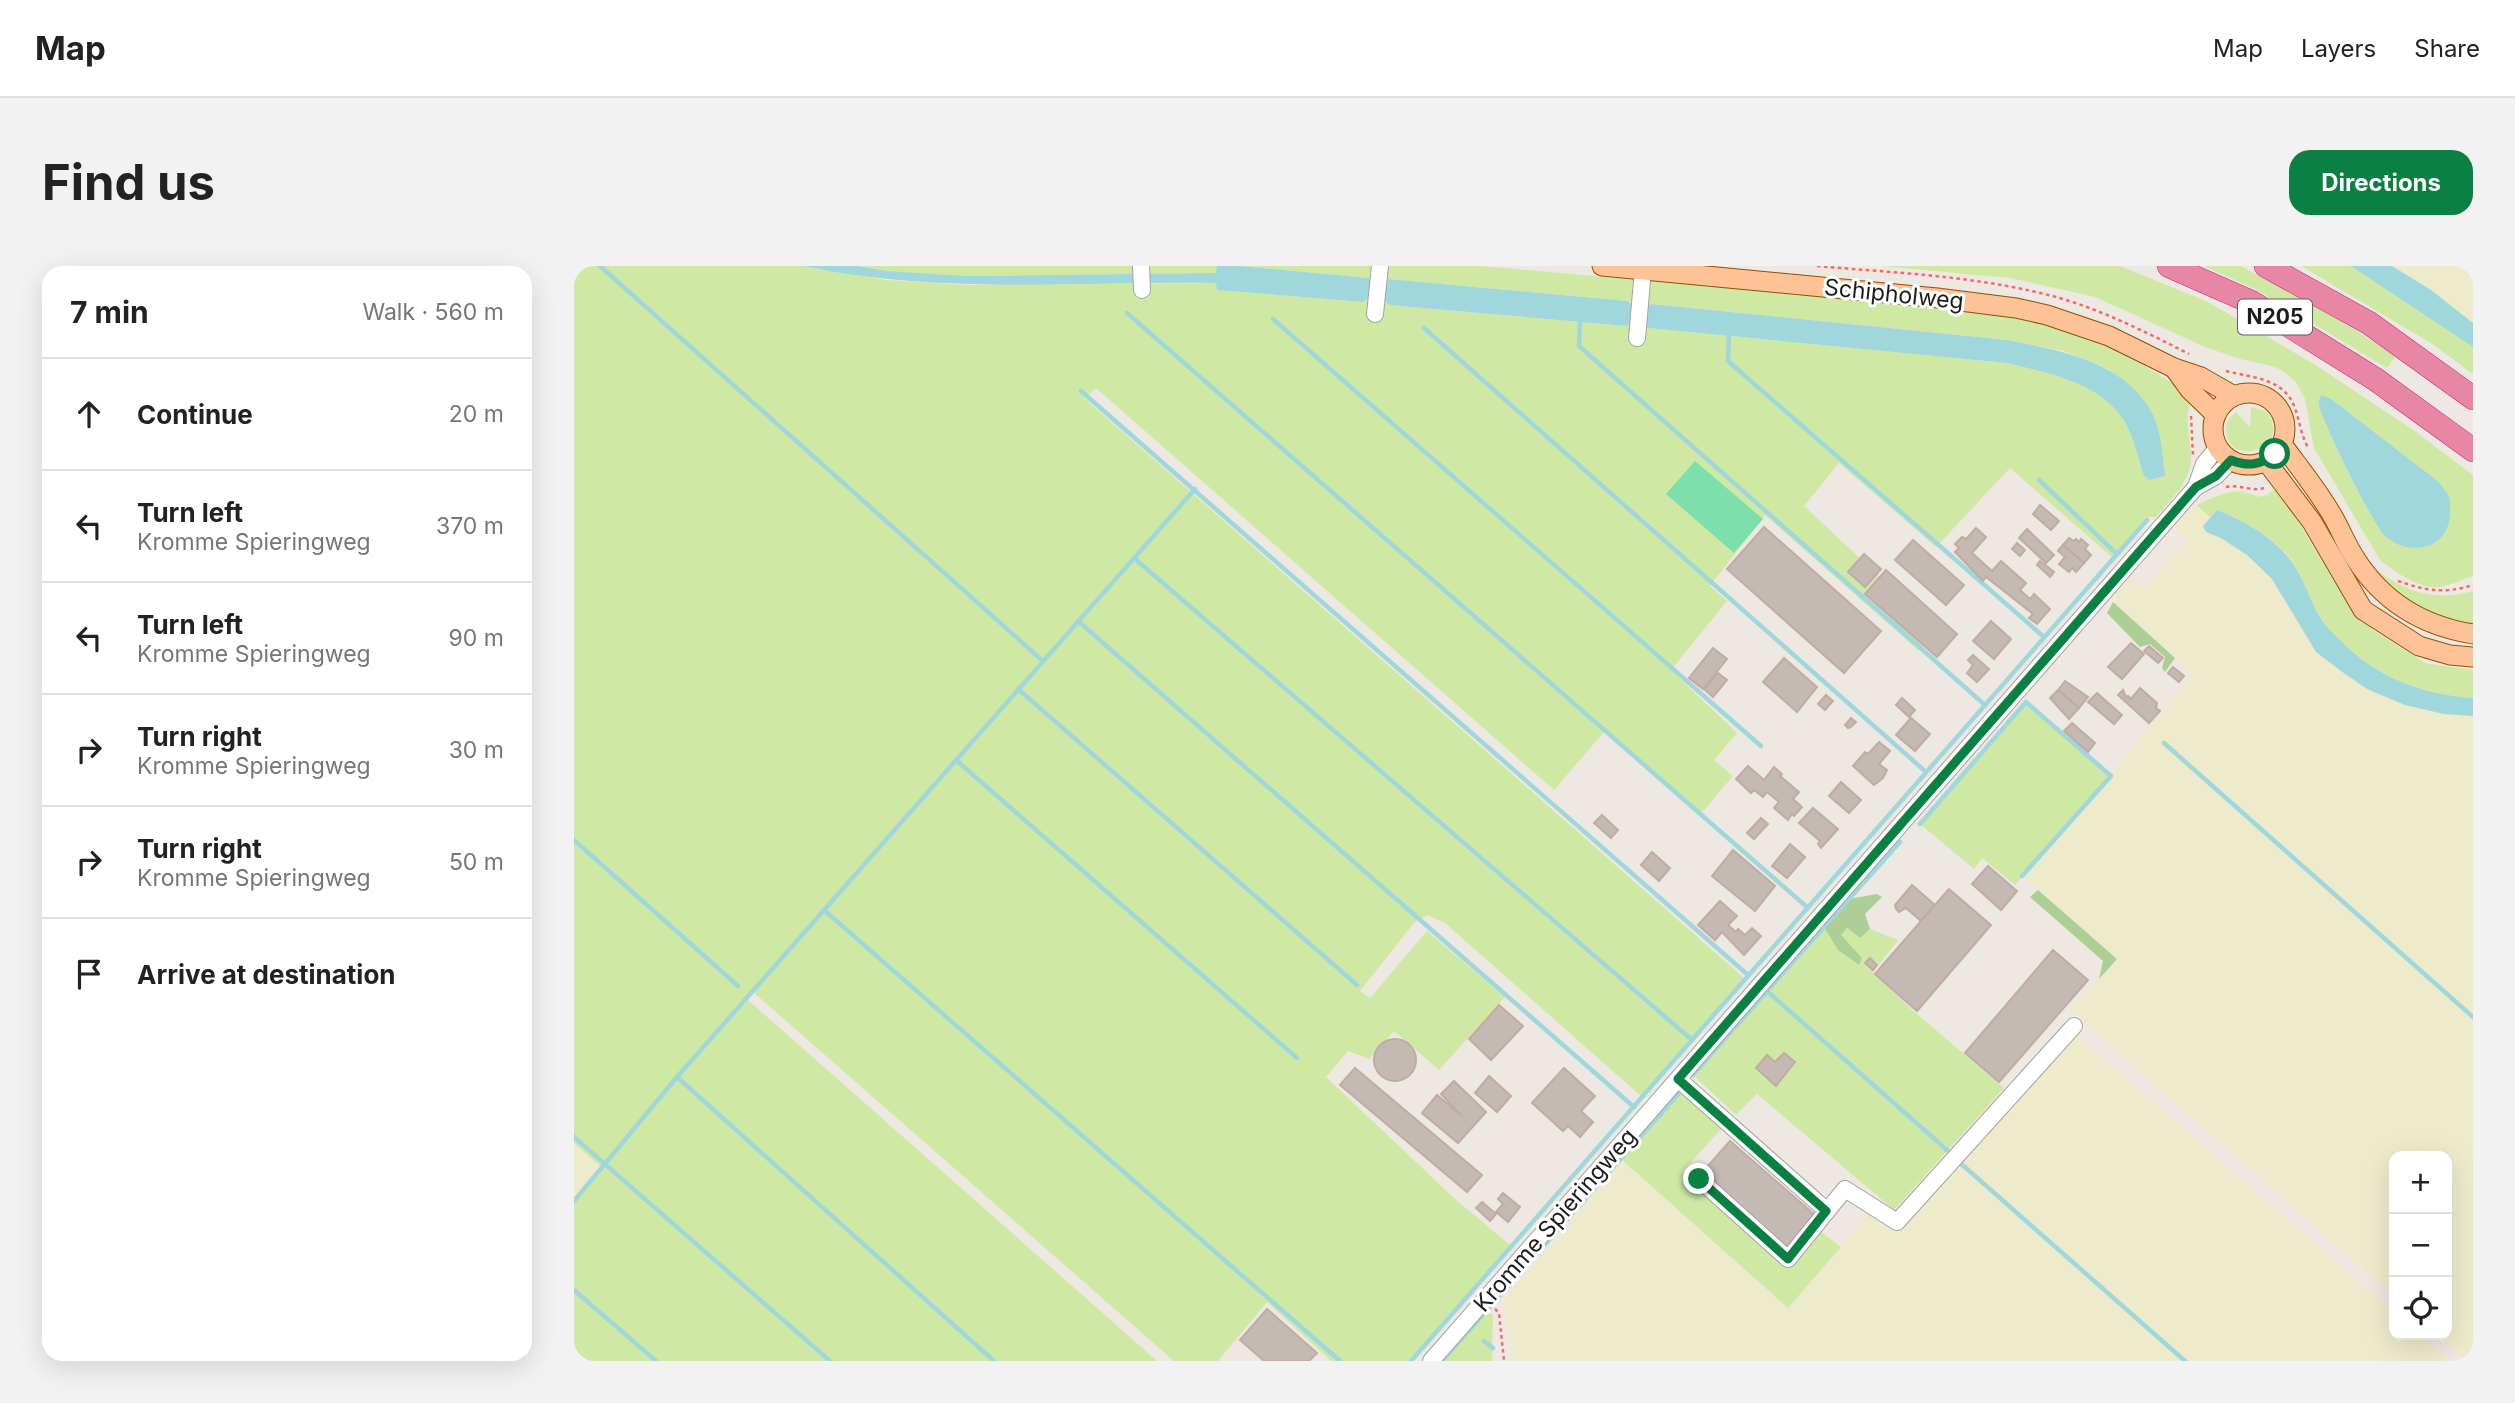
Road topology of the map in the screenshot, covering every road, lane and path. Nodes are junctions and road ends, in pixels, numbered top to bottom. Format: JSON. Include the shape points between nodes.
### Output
{"nodes":[{"id":1,"x":1602,"y":266,"type":"edge"},
{"id":2,"x":2169,"y":266,"type":"edge"},
{"id":3,"x":2266,"y":266,"type":"edge"},
{"id":4,"x":1643,"y":270,"type":"junction"},
{"id":5,"x":1378,"y":282,"type":"edge"},
{"id":6,"x":1375,"y":314,"type":"dead end"},
{"id":7,"x":1638,"y":322,"type":"dead end"},
{"id":8,"x":2174,"y":368,"type":"junction"},
{"id":9,"x":2234,"y":396,"type":"junction"},
{"id":10,"x":2197,"y":398,"type":"junction"},
{"id":11,"x":2473,"y":398,"type":"edge"},
{"id":12,"x":2216,"y":415,"type":"junction"},
{"id":13,"x":2282,"y":444,"type":"junction"},
{"id":14,"x":2473,"y":450,"type":"edge"},
{"id":15,"x":2224,"y":453,"type":"junction"},
{"id":16,"x":2266,"y":461,"type":"junction"},
{"id":17,"x":2193,"y":465,"type":"dead end"},
{"id":18,"x":2280,"y":478,"type":"junction"},
{"id":19,"x":2225,"y":487,"type":"dead end"},
{"id":20,"x":2473,"y":634,"type":"edge"},
{"id":21,"x":2473,"y":657,"type":"edge"},
{"id":22,"x":2074,"y":1026,"type":"dead end"},
{"id":23,"x":1678,"y":1079,"type":"junction"},
{"id":24,"x":1699,"y":1179,"type":"dead end"},
{"id":25,"x":1826,"y":1211,"type":"junction"},
{"id":26,"x":1499,"y":1312,"type":"dead end"},
{"id":27,"x":1431,"y":1361,"type":"edge"},
{"id":28,"x":1504,"y":1361,"type":"edge"}],
"edges":[{"from":1,"to":4,"type":"main road","name":"Schipholweg"},
{"from":2,"to":14,"type":"highway","number":"N205","via":[[2251,302],[2375,379]]},
{"from":3,"to":11,"type":"highway","number":"N205","via":[[2369,323]]},
{"from":4,"to":7,"type":"street"},
{"from":4,"to":8,"type":"main road","name":"Schipholweg","via":[[2016,308],[2109,336]]},
{"from":5,"to":6,"type":"street"},
{"from":8,"to":9,"type":"main road","name":"Schipholweg"},
{"from":8,"to":10,"type":"main road","name":"Schipholweg"},
{"from":9,"to":12,"type":"main road"},
{"from":9,"to":13,"type":"main road","via":[[2259,394],[2279,408],[2285,432]]},
{"from":10,"to":12,"type":"main road","name":"Schipholweg"},
{"from":10,"to":17,"type":"path","via":[[2190,415]]},
{"from":12,"to":15,"type":"main road","via":[[2213,426]]},
{"from":13,"to":16,"type":"main road"},
{"from":13,"to":20,"type":"main road","via":[[2302,457],[2354,557],[2375,586],[2396,605],[2445,629]]},
{"from":15,"to":16,"type":"main road","via":[[2248,465]]},
{"from":15,"to":23,"type":"street","name":"Kromme Spieringweg","via":[[2204,464],[2196,487]]},
{"from":16,"to":18,"type":"main road"},
{"from":18,"to":19,"type":"path","via":[[2260,490]]},
{"from":18,"to":21,"type":"main road","via":[[2312,522],[2363,610],[2419,646]]},
{"from":22,"to":25,"type":"street","via":[[1897,1222],[1845,1189]]},
{"from":23,"to":25,"type":"street"},
{"from":23,"to":27,"type":"street","name":"Kromme Spieringweg"},
{"from":24,"to":25,"type":"street","via":[[1788,1259]]},
{"from":26,"to":28,"type":"path"}]}
